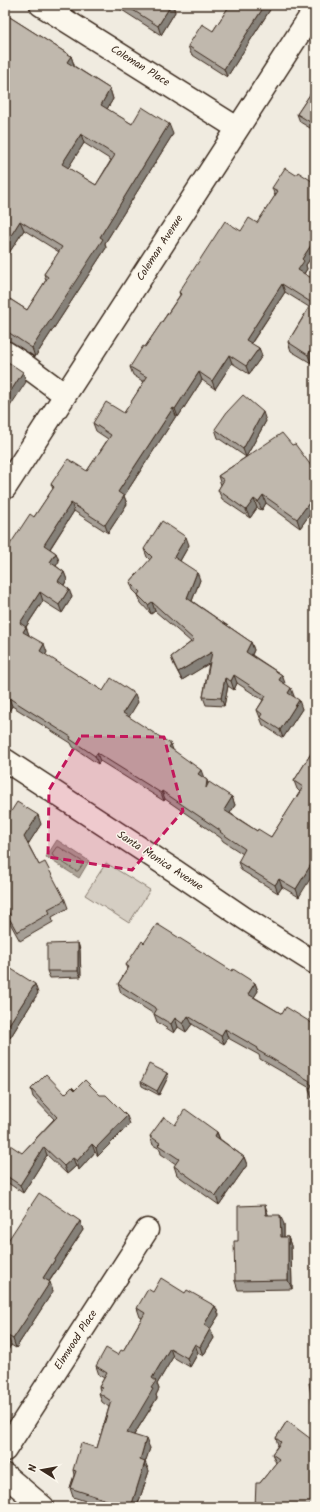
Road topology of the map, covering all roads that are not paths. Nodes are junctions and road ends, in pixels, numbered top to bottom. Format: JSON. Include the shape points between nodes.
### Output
{"nodes":[{"id":1,"x":41,"y":5,"type":"edge"},
{"id":2,"x":315,"y":9,"type":"edge"},
{"id":3,"x":237,"y":128,"type":"junction"},
{"id":4,"x":5,"y":352,"type":"edge"},
{"id":5,"x":65,"y":395,"type":"junction"},
{"id":6,"x":5,"y":488,"type":"edge"},
{"id":7,"x":5,"y":760,"type":"edge"},
{"id":8,"x":315,"y":963,"type":"edge"},
{"id":9,"x":147,"y":1230,"type":"dead end"},
{"id":10,"x":5,"y":1450,"type":"edge"},
{"id":11,"x":5,"y":1475,"type":"edge"},
{"id":12,"x":42,"y":1507,"type":"edge"}],
"edges":[{"from":1,"to":3,"type":"street","name":"Coleman Place"},
{"from":2,"to":3,"type":"street","name":"Coleman Avenue"},
{"from":3,"to":5,"type":"street","name":"Coleman Avenue"},
{"from":4,"to":5,"type":"street"},
{"from":5,"to":6,"type":"street","name":"Coleman Avenue"},
{"from":7,"to":8,"type":"street","name":"Santa Monica Avenue"},
{"from":9,"to":10,"type":"street","name":"Elmwood Place"},
{"from":11,"to":12,"type":"street"}]}
